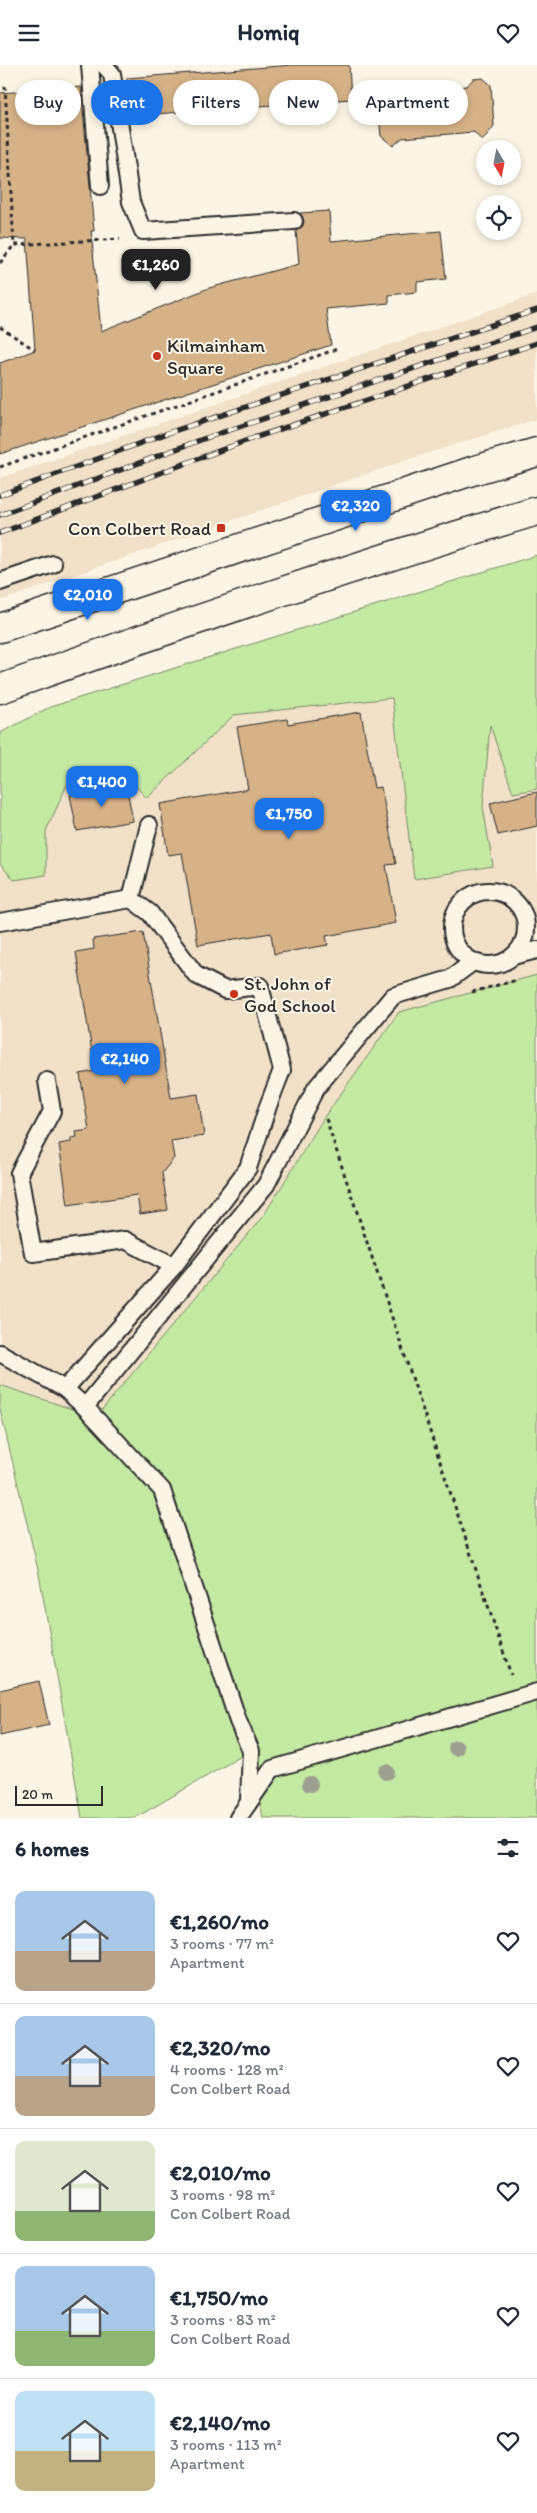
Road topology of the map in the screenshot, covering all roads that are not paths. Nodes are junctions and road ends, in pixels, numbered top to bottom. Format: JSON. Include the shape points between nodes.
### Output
{"nodes":[{"id":1,"x":90,"y":65,"type":"edge"},
{"id":2,"x":104,"y":65,"type":"edge"},
{"id":3,"x":100,"y":186,"type":"dead end"},
{"id":4,"x":294,"y":221,"type":"dead end"},
{"id":5,"x":537,"y":452,"type":"edge"},
{"id":6,"x":537,"y":511,"type":"edge"},
{"id":7,"x":53,"y":564,"type":"dead end"},
{"id":8,"x":0,"y":582,"type":"edge"},
{"id":9,"x":0,"y":628,"type":"edge"},
{"id":10,"x":168,"y":629,"type":"junction"},
{"id":11,"x":0,"y":689,"type":"edge"},
{"id":12,"x":0,"y":709,"type":"edge"},
{"id":13,"x":149,"y":825,"type":"dead end"},
{"id":14,"x":132,"y":899,"type":"junction"},
{"id":15,"x":0,"y":923,"type":"edge"},
{"id":16,"x":537,"y":949,"type":"edge"},
{"id":17,"x":513,"y":956,"type":"junction"},
{"id":18,"x":473,"y":962,"type":"junction"},
{"id":19,"x":47,"y":1081,"type":"dead end"},
{"id":20,"x":174,"y":1266,"type":"junction"},
{"id":21,"x":0,"y":1353,"type":"edge"},
{"id":22,"x":64,"y":1389,"type":"junction"},
{"id":23,"x":85,"y":1407,"type":"junction"},
{"id":24,"x":537,"y":1692,"type":"edge"},
{"id":25,"x":249,"y":1800,"type":"junction"},
{"id":26,"x":238,"y":1818,"type":"edge"}],
"edges":[{"from":1,"to":3,"type":"lane"},
{"from":2,"to":4,"type":"lane","via":[[112,74],[131,202],[143,231]]},
{"from":5,"to":9,"type":"main road"},
{"from":6,"to":10,"type":"main road"},
{"from":7,"to":8,"type":"lane"},
{"from":10,"to":11,"type":"main road"},
{"from":10,"to":12,"type":"main road"},
{"from":13,"to":14,"type":"lane"},
{"from":14,"to":15,"type":"lane"},
{"from":14,"to":20,"type":"lane","via":[[150,913],[196,975],[225,990],[260,986],[282,1070],[248,1168]]},
{"from":16,"to":17,"type":"lane"},
{"from":17,"to":18,"type":"lane","via":[[498,964]]},
{"from":17,"to":18,"type":"lane","via":[[525,939],[523,913],[506,895],[483,891],[462,902],[452,923],[456,946]]},
{"from":18,"to":23,"type":"lane","via":[[450,979],[393,996],[316,1087],[266,1185]]},
{"from":19,"to":20,"type":"lane","via":[[52,1111],[20,1173],[33,1253],[124,1240]]},
{"from":20,"to":22,"type":"lane"},
{"from":21,"to":22,"type":"lane"},
{"from":22,"to":23,"type":"lane"},
{"from":23,"to":25,"type":"lane","via":[[162,1491],[250,1751]]},
{"from":24,"to":25,"type":"lane","via":[[272,1769]]},
{"from":25,"to":26,"type":"lane"}]}
